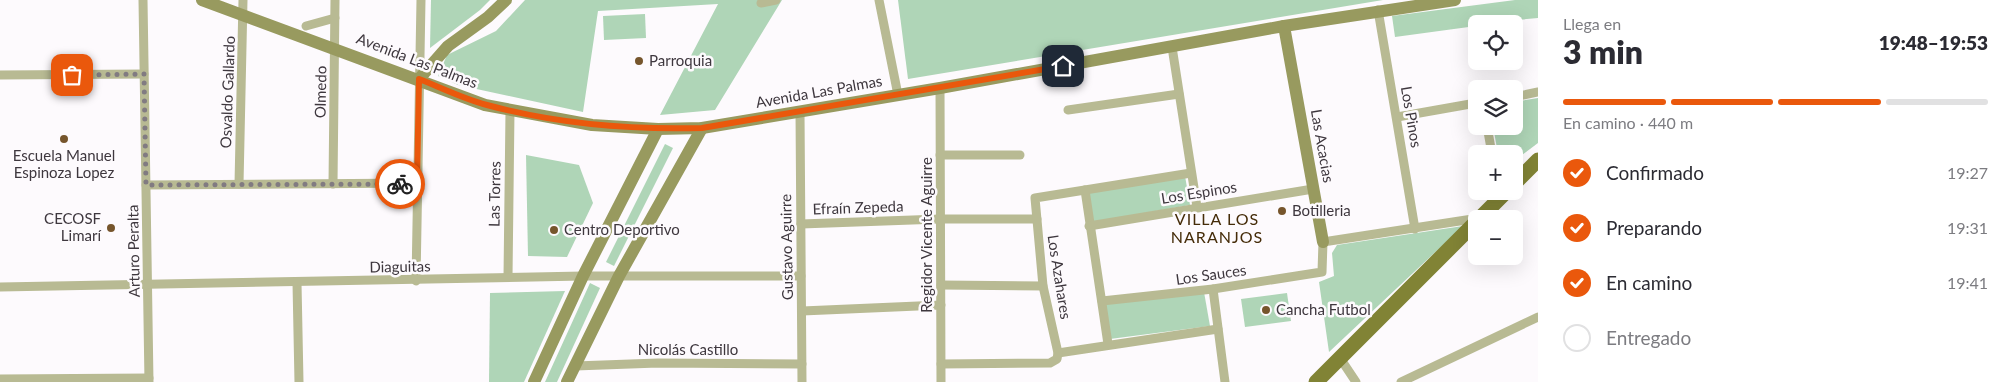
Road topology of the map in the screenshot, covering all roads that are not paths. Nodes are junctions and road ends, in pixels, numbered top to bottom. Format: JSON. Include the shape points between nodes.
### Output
{"nodes":[{"id":1,"x":143,"y":0,"type":"edge"},
{"id":2,"x":202,"y":0,"type":"edge"},
{"id":3,"x":244,"y":0,"type":"edge"},
{"id":4,"x":335,"y":0,"type":"edge"},
{"id":5,"x":421,"y":0,"type":"edge"},
{"id":6,"x":506,"y":0,"type":"edge"},
{"id":7,"x":776,"y":0,"type":"edge"},
{"id":8,"x":879,"y":0,"type":"edge"},
{"id":9,"x":1455,"y":0,"type":"edge"},
{"id":10,"x":761,"y":3,"type":"dead end"},
{"id":11,"x":1378,"y":10,"type":"junction"},
{"id":12,"x":244,"y":14,"type":"junction"},
{"id":13,"x":335,"y":18,"type":"junction"},
{"id":14,"x":306,"y":26,"type":"dead end"},
{"id":15,"x":1284,"y":26,"type":"junction"},
{"id":16,"x":1172,"y":47,"type":"junction"},
{"id":17,"x":336,"y":48,"type":"junction"},
{"id":18,"x":144,"y":74,"type":"junction"},
{"id":19,"x":0,"y":75,"type":"edge"},
{"id":20,"x":419,"y":79,"type":"junction"},
{"id":21,"x":940,"y":88,"type":"junction"},
{"id":22,"x":1538,"y":92,"type":"edge"},
{"id":23,"x":1179,"y":94,"type":"junction"},
{"id":24,"x":898,"y":95,"type":"junction"},
{"id":25,"x":1523,"y":95,"type":"edge"},
{"id":26,"x":1468,"y":104,"type":"edge"},
{"id":27,"x":1068,"y":110,"type":"dead end"},
{"id":28,"x":510,"y":111,"type":"junction"},
{"id":29,"x":800,"y":112,"type":"junction"},
{"id":30,"x":1397,"y":117,"type":"junction"},
{"id":31,"x":702,"y":128,"type":"junction"},
{"id":32,"x":658,"y":129,"type":"junction"},
{"id":33,"x":940,"y":155,"type":"junction"},
{"id":34,"x":1020,"y":155,"type":"dead end"},
{"id":35,"x":1538,"y":160,"type":"edge"},
{"id":36,"x":1191,"y":173,"type":"junction"},
{"id":37,"x":1523,"y":175,"type":"edge"},
{"id":38,"x":417,"y":183,"type":"junction"},
{"id":39,"x":239,"y":184,"type":"junction"},
{"id":40,"x":333,"y":184,"type":"junction"},
{"id":41,"x":146,"y":185,"type":"junction"},
{"id":42,"x":1313,"y":189,"type":"junction"},
{"id":43,"x":1085,"y":190,"type":"junction"},
{"id":44,"x":1035,"y":198,"type":"joint"},
{"id":45,"x":1498,"y":200,"type":"edge"},
{"id":46,"x":1197,"y":207,"type":"junction"},
{"id":47,"x":1489,"y":210,"type":"edge"},
{"id":48,"x":940,"y":219,"type":"junction"},
{"id":49,"x":1037,"y":220,"type":"junction"},
{"id":50,"x":1468,"y":222,"type":"edge"},
{"id":51,"x":801,"y":224,"type":"junction"},
{"id":52,"x":1089,"y":226,"type":"junction"},
{"id":53,"x":1415,"y":229,"type":"junction"},
{"id":54,"x":1468,"y":231,"type":"edge"},
{"id":55,"x":1323,"y":242,"type":"junction"},
{"id":56,"x":1322,"y":272,"type":"joint"},
{"id":57,"x":582,"y":276,"type":"junction"},
{"id":58,"x":620,"y":276,"type":"junction"},
{"id":59,"x":801,"y":276,"type":"junction"},
{"id":60,"x":508,"y":277,"type":"junction"},
{"id":61,"x":416,"y":280,"type":"junction"},
{"id":62,"x":297,"y":283,"type":"junction"},
{"id":63,"x":148,"y":285,"type":"junction"},
{"id":64,"x":941,"y":285,"type":"junction"},
{"id":65,"x":1043,"y":286,"type":"junction"},
{"id":66,"x":0,"y":287,"type":"edge"},
{"id":67,"x":1213,"y":289,"type":"junction"},
{"id":68,"x":1102,"y":301,"type":"junction"},
{"id":69,"x":941,"y":305,"type":"junction"},
{"id":70,"x":802,"y":311,"type":"junction"},
{"id":71,"x":1538,"y":317,"type":"edge"},
{"id":72,"x":1218,"y":329,"type":"junction"},
{"id":73,"x":1108,"y":344,"type":"junction"},
{"id":74,"x":1058,"y":356,"type":"junction"},
{"id":75,"x":1340,"y":358,"type":"junction"},
{"id":76,"x":802,"y":364,"type":"junction"},
{"id":77,"x":941,"y":364,"type":"junction"},
{"id":78,"x":575,"y":366,"type":"junction"},
{"id":79,"x":0,"y":379,"type":"edge"},
{"id":80,"x":18,"y":380,"type":"edge"},
{"id":81,"x":149,"y":380,"type":"edge"},
{"id":82,"x":299,"y":382,"type":"edge"},
{"id":83,"x":534,"y":382,"type":"edge"},
{"id":84,"x":568,"y":382,"type":"edge"},
{"id":85,"x":802,"y":382,"type":"edge"},
{"id":86,"x":941,"y":382,"type":"edge"},
{"id":87,"x":1225,"y":382,"type":"edge"},
{"id":88,"x":1316,"y":382,"type":"edge"},
{"id":89,"x":1356,"y":382,"type":"edge"},
{"id":90,"x":1402,"y":382,"type":"edge"}],
"edges":[{"from":1,"to":18,"type":"street","name":"Arturo Peralta"},
{"from":2,"to":12,"type":"street","name":"Avenida Las Palmas"},
{"from":3,"to":12,"type":"street","name":"Osvaldo Gallardo"},
{"from":4,"to":13,"type":"street","name":"Olmedo"},
{"from":5,"to":20,"type":"street"},
{"from":6,"to":20,"type":"street","via":[[448,46]]},
{"from":7,"to":10,"type":"street"},
{"from":8,"to":24,"type":"street"},
{"from":9,"to":11,"type":"street","name":"Avenida Las Palmas"},
{"from":11,"to":15,"type":"street","name":"Avenida Las Palmas"},
{"from":11,"to":30,"type":"street","name":"Los Pinos"},
{"from":12,"to":17,"type":"street","name":"Avenida Las Palmas"},
{"from":12,"to":39,"type":"street","name":"Osvaldo Gallardo"},
{"from":13,"to":14,"type":"street"},
{"from":13,"to":17,"type":"street","name":"Olmedo"},
{"from":15,"to":16,"type":"street","name":"Avenida Las Palmas"},
{"from":15,"to":42,"type":"street","name":"Las Acacias"},
{"from":16,"to":21,"type":"street","name":"Avenida Las Palmas"},
{"from":16,"to":23,"type":"street"},
{"from":17,"to":20,"type":"street","name":"Avenida Las Palmas"},
{"from":17,"to":40,"type":"street","name":"Olmedo"},
{"from":18,"to":19,"type":"street"},
{"from":18,"to":41,"type":"street","name":"Arturo Peralta"},
{"from":20,"to":28,"type":"street","name":"Avenida Las Palmas"},
{"from":20,"to":38,"type":"street"},
{"from":21,"to":24,"type":"street","name":"Avenida Las Palmas"},
{"from":21,"to":33,"type":"street","name":"Regidor Vicente Aguirre"},
{"from":22,"to":25,"type":"street"},
{"from":23,"to":27,"type":"street"},
{"from":23,"to":36,"type":"street"},
{"from":24,"to":29,"type":"street","name":"Avenida Las Palmas"},
{"from":26,"to":30,"type":"street"},
{"from":28,"to":32,"type":"street","name":"Avenida Las Palmas","via":[[592,125]]},
{"from":28,"to":60,"type":"street","name":"Las Torres"},
{"from":29,"to":31,"type":"street","name":"Avenida Las Palmas"},
{"from":29,"to":51,"type":"street","name":"Gustavo Aguirre"},
{"from":30,"to":53,"type":"street","name":"Los Pinos"},
{"from":31,"to":32,"type":"street","name":"Avenida Las Palmas"},
{"from":31,"to":58,"type":"street"},
{"from":32,"to":57,"type":"street"},
{"from":33,"to":34,"type":"street"},
{"from":33,"to":48,"type":"street","name":"Regidor Vicente Aguirre"},
{"from":35,"to":37,"type":"main road"},
{"from":36,"to":43,"type":"street","name":"Los Espinos"},
{"from":36,"to":46,"type":"street"},
{"from":38,"to":40,"type":"street"},
{"from":38,"to":61,"type":"street"},
{"from":39,"to":40,"type":"street"},
{"from":39,"to":41,"type":"street"},
{"from":41,"to":63,"type":"street","name":"Arturo Peralta"},
{"from":42,"to":46,"type":"street","name":"Los Espinos"},
{"from":42,"to":55,"type":"street","name":"Las Acacias"},
{"from":43,"to":44,"type":"street","name":"Los Espinos"},
{"from":43,"to":52,"type":"street"},
{"from":44,"to":49,"type":"street","name":"Los Azahares"},
{"from":45,"to":47,"type":"main road"},
{"from":46,"to":52,"type":"street","name":"Los Espinos"},
{"from":48,"to":49,"type":"street","name":"Efraín Zepeda"},
{"from":48,"to":51,"type":"street","name":"Efraín Zepeda"},
{"from":48,"to":64,"type":"street","name":"Regidor Vicente Aguirre"},
{"from":49,"to":65,"type":"street","name":"Los Azahares"},
{"from":50,"to":53,"type":"street"},
{"from":51,"to":59,"type":"street","name":"Gustavo Aguirre"},
{"from":52,"to":68,"type":"street"},
{"from":53,"to":55,"type":"street"},
{"from":54,"to":75,"type":"main road"},
{"from":55,"to":56,"type":"street","name":"Las Acacias"},
{"from":56,"to":67,"type":"street","name":"Los Sauces"},
{"from":57,"to":58,"type":"street","name":"Diaguitas"},
{"from":57,"to":60,"type":"street","name":"Diaguitas"},
{"from":57,"to":83,"type":"street"},
{"from":58,"to":59,"type":"street","name":"Diaguitas"},
{"from":58,"to":78,"type":"street"},
{"from":59,"to":70,"type":"street","name":"Gustavo Aguirre"},
{"from":60,"to":61,"type":"street","name":"Diaguitas"},
{"from":61,"to":62,"type":"street","name":"Diaguitas"},
{"from":62,"to":63,"type":"street","name":"Diaguitas"},
{"from":62,"to":82,"type":"street"},
{"from":63,"to":66,"type":"street","name":"Diaguitas"},
{"from":63,"to":81,"type":"street","name":"Arturo Peralta"},
{"from":64,"to":65,"type":"street"},
{"from":64,"to":69,"type":"street","name":"Regidor Vicente Aguirre"},
{"from":65,"to":74,"type":"street","name":"Los Azahares"},
{"from":67,"to":68,"type":"street","name":"Los Sauces"},
{"from":67,"to":72,"type":"street"},
{"from":68,"to":73,"type":"street"},
{"from":69,"to":70,"type":"street"},
{"from":69,"to":77,"type":"street","name":"Regidor Vicente Aguirre"},
{"from":70,"to":76,"type":"street","name":"Gustavo Aguirre"},
{"from":71,"to":90,"type":"street"},
{"from":72,"to":73,"type":"street"},
{"from":72,"to":87,"type":"street"},
{"from":73,"to":74,"type":"street"},
{"from":74,"to":77,"type":"street","via":[[1050,363]]},
{"from":75,"to":88,"type":"main road"},
{"from":75,"to":89,"type":"street"},
{"from":76,"to":78,"type":"street","name":"Nicolás Castillo","via":[[658,362]]},
{"from":76,"to":85,"type":"street","name":"Gustavo Aguirre"},
{"from":77,"to":86,"type":"street","name":"Regidor Vicente Aguirre"},
{"from":78,"to":84,"type":"street"},
{"from":79,"to":80,"type":"street"},
{"from":80,"to":81,"type":"street"}]}
